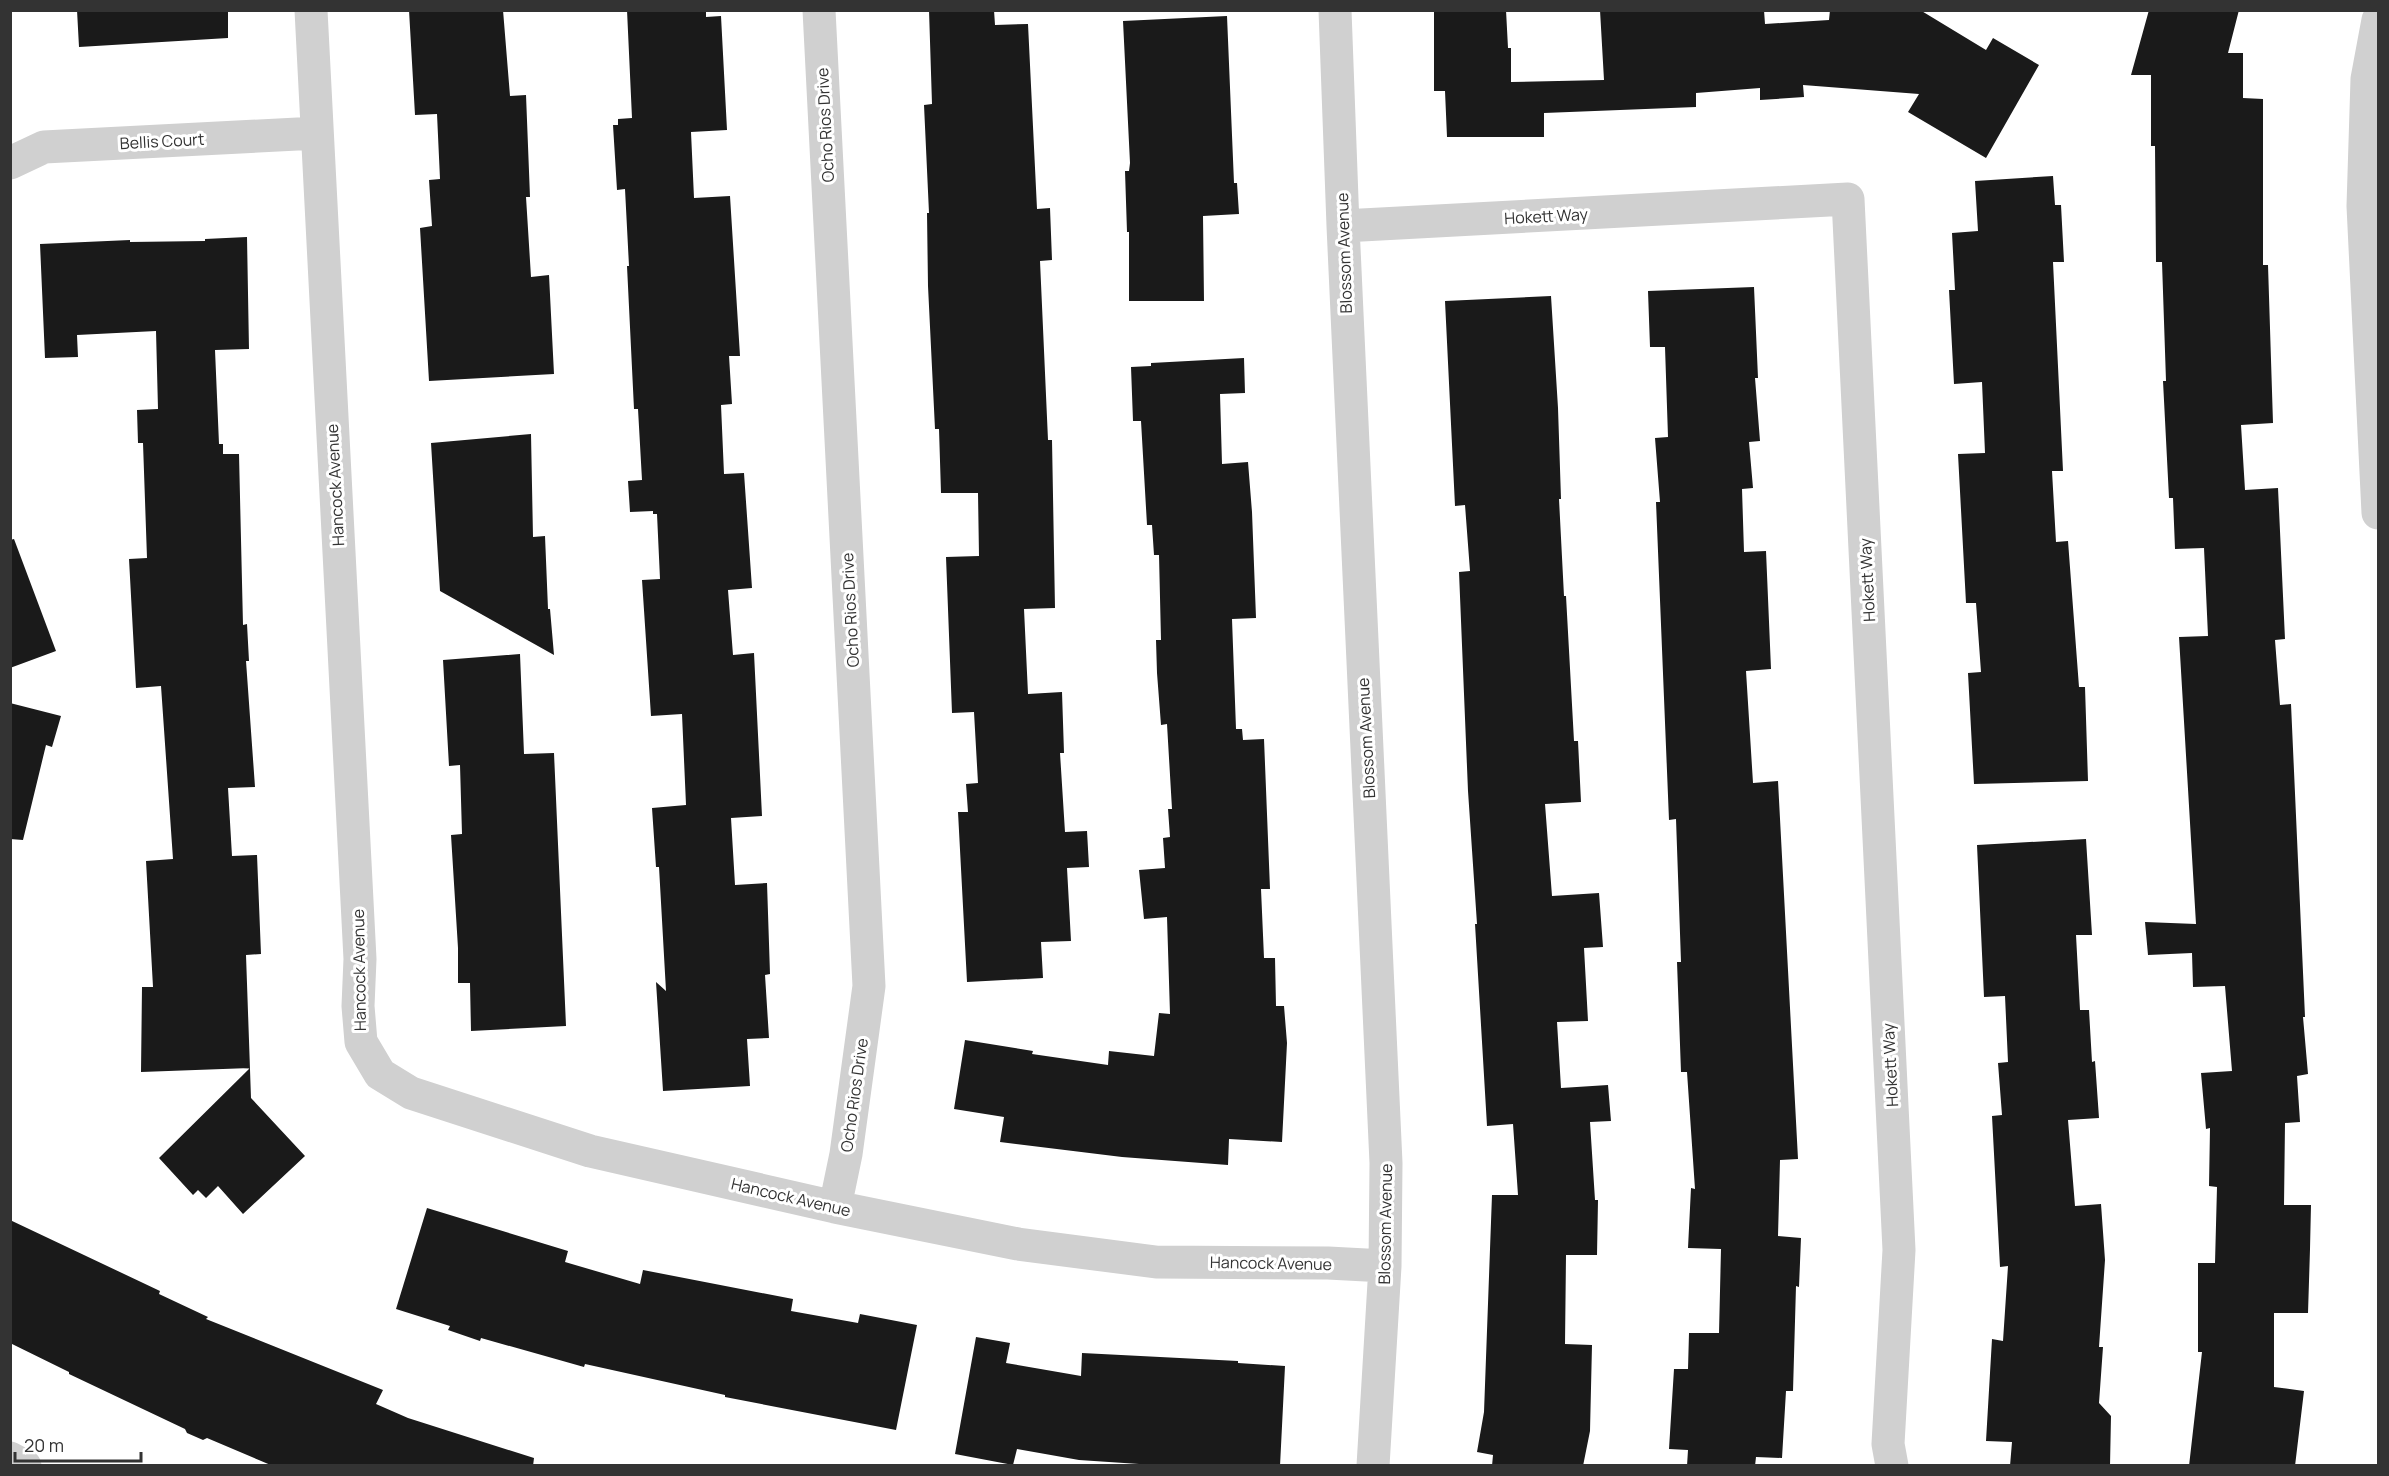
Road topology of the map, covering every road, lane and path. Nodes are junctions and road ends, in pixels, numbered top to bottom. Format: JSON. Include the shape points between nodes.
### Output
{"nodes":[{"id":1,"x":311,"y":10,"type":"edge"},
{"id":2,"x":819,"y":10,"type":"edge"},
{"id":3,"x":1335,"y":10,"type":"edge"},
{"id":4,"x":2379,"y":20,"type":"edge"},
{"id":5,"x":317,"y":133,"type":"junction"},
{"id":6,"x":10,"y":163,"type":"edge"},
{"id":7,"x":1342,"y":226,"type":"junction"},
{"id":8,"x":2379,"y":513,"type":"edge"},
{"id":9,"x":835,"y":1207,"type":"junction"},
{"id":10,"x":1385,"y":1266,"type":"junction"},
{"id":11,"x":10,"y":1458,"type":"edge"},
{"id":12,"x":24,"y":1466,"type":"edge"},
{"id":13,"x":1373,"y":1466,"type":"edge"},
{"id":14,"x":1892,"y":1466,"type":"edge"}],
"edges":[{"from":1,"to":5,"type":"street","name":"Hancock Avenue"},
{"from":2,"to":9,"type":"street","name":"Ocho Rios Drive","via":[[868,986],[846,1154]]},
{"from":3,"to":7,"type":"street","name":"Blossom Avenue"},
{"from":4,"to":8,"type":"street","via":[[2367,79],[2363,206]]},
{"from":5,"to":6,"type":"street","name":"Bellis Court","via":[[44,147]]},
{"from":5,"to":9,"type":"street","name":"Hancock Avenue","via":[[360,959],[361,1042],[380,1074],[411,1093],[590,1151]]},
{"from":7,"to":10,"type":"street","name":"Blossom Avenue","via":[[1386,1163]]},
{"from":7,"to":14,"type":"street","name":"Hokett Way","via":[[1848,199],[1899,1250],[1888,1444]]},
{"from":9,"to":10,"type":"street","name":"Hancock Avenue","via":[[1018,1244],[1156,1262]]},
{"from":10,"to":13,"type":"street","name":"Blossom Avenue"},
{"from":11,"to":12,"type":"street"}]}
